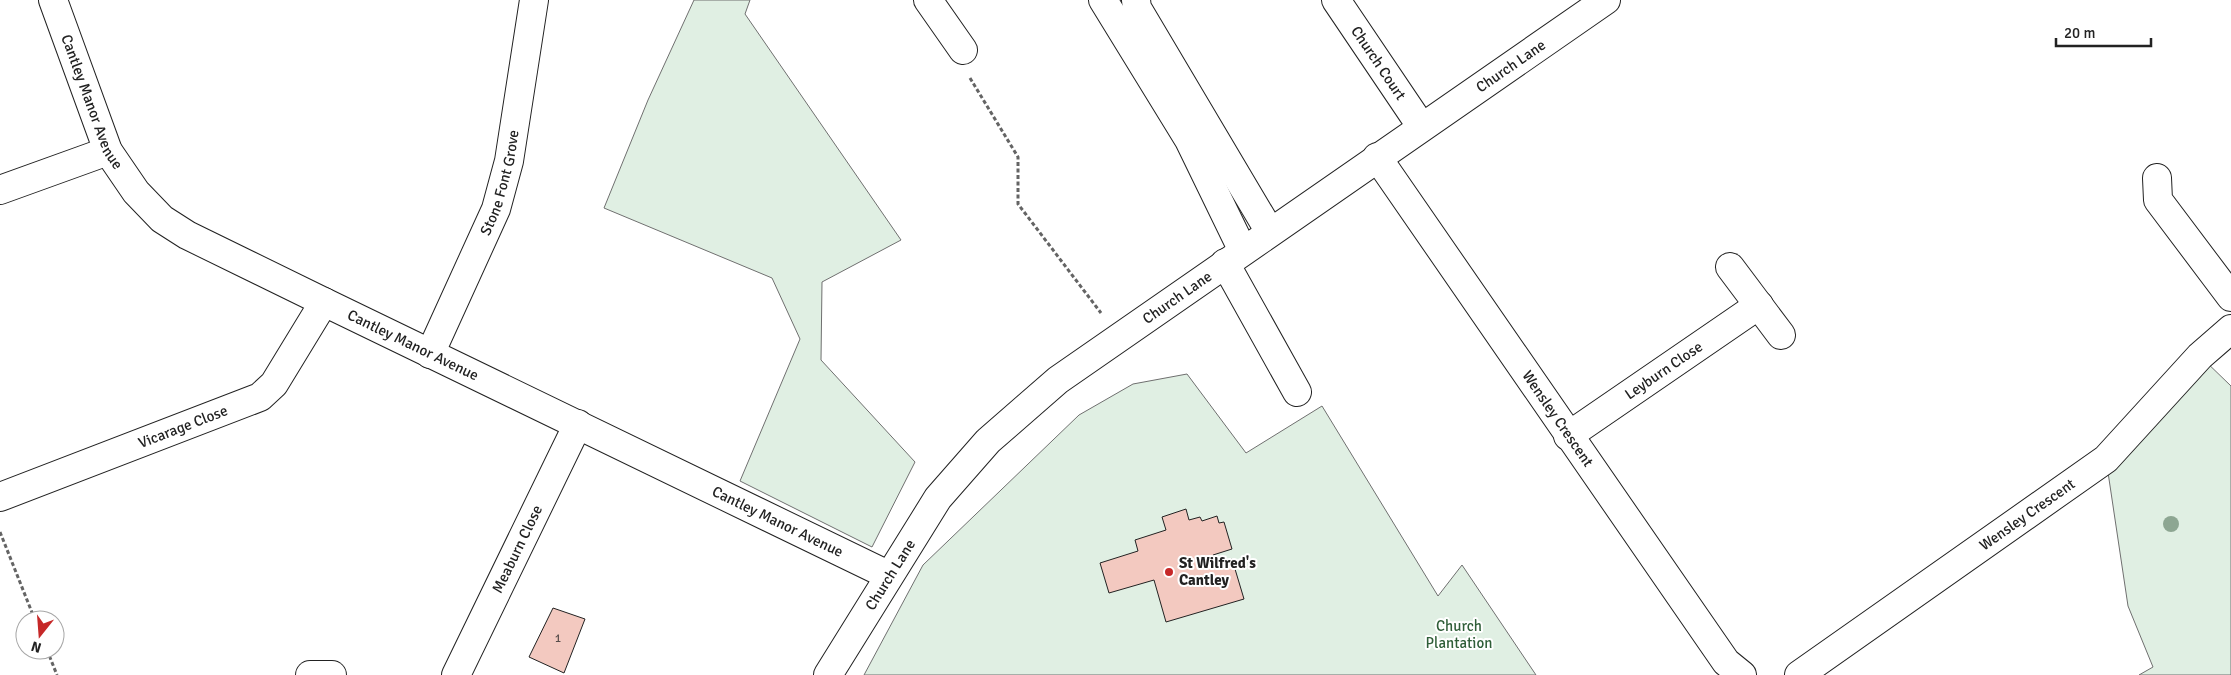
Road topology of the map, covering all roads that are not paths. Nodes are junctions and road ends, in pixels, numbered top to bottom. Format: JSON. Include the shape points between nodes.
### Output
{"nodes":[{"id":1,"x":53,"y":0,"type":"edge"},
{"id":2,"x":534,"y":0,"type":"edge"},
{"id":3,"x":928,"y":0,"type":"edge"},
{"id":4,"x":1103,"y":0,"type":"edge"},
{"id":5,"x":1136,"y":0,"type":"edge"},
{"id":6,"x":1336,"y":0,"type":"edge"},
{"id":7,"x":1606,"y":0,"type":"edge"},
{"id":8,"x":963,"y":50,"type":"road end"},
{"id":9,"x":1421,"y":126,"type":"junction"},
{"id":10,"x":108,"y":151,"type":"junction"},
{"id":11,"x":1377,"y":157,"type":"junction"},
{"id":12,"x":2157,"y":178,"type":"dead end"},
{"id":13,"x":0,"y":190,"type":"edge"},
{"id":14,"x":1270,"y":232,"type":"junction"},
{"id":15,"x":1234,"y":257,"type":"junction"},
{"id":16,"x":1730,"y":267,"type":"dead end"},
{"id":17,"x":2231,"y":297,"type":"edge"},
{"id":18,"x":324,"y":302,"type":"junction"},
{"id":19,"x":1759,"y":305,"type":"junction"},
{"id":20,"x":2231,"y":329,"type":"edge"},
{"id":21,"x":1781,"y":336,"type":"dead end"},
{"id":22,"x":430,"y":354,"type":"junction"},
{"id":23,"x":1297,"y":392,"type":"dead end"},
{"id":24,"x":578,"y":424,"type":"junction"},
{"id":25,"x":1568,"y":436,"type":"junction"},
{"id":26,"x":0,"y":497,"type":"edge"},
{"id":27,"x":888,"y":574,"type":"junction"},
{"id":28,"x":310,"y":675,"type":"edge"},
{"id":29,"x":332,"y":675,"type":"edge"},
{"id":30,"x":456,"y":675,"type":"edge"},
{"id":31,"x":828,"y":675,"type":"edge"},
{"id":32,"x":1742,"y":675,"type":"edge"},
{"id":33,"x":1799,"y":675,"type":"edge"}],
"edges":[{"from":1,"to":10,"type":"street","name":"Cantley Manor Avenue"},
{"from":2,"to":22,"type":"street","name":"Stone Font Grove","via":[[509,161],[496,209]]},
{"from":3,"to":8,"type":"street"},
{"from":4,"to":15,"type":"street","via":[[1189,140]]},
{"from":5,"to":14,"type":"street","via":[[1137,8]]},
{"from":6,"to":9,"type":"street","name":"Church Court"},
{"from":7,"to":9,"type":"street","name":"Church Lane"},
{"from":9,"to":11,"type":"street","name":"Church Lane"},
{"from":10,"to":13,"type":"street"},
{"from":10,"to":18,"type":"street","name":"Cantley Manor Avenue","via":[[136,192],[162,219]]},
{"from":11,"to":14,"type":"street","name":"Church Lane"},
{"from":11,"to":25,"type":"street","name":"Wensley Crescent"},
{"from":12,"to":17,"type":"street","via":[[2158,200]]},
{"from":14,"to":15,"type":"street","name":"Church Lane"},
{"from":15,"to":23,"type":"street"},
{"from":15,"to":27,"type":"street","name":"Church Lane","via":[[1058,380],[988,441],[938,498]]},
{"from":16,"to":19,"type":"street"},
{"from":18,"to":22,"type":"street","name":"Cantley Manor Avenue"},
{"from":18,"to":26,"type":"street","name":"Vicarage Close","via":[[274,384],[260,397]]},
{"from":19,"to":21,"type":"street"},
{"from":19,"to":25,"type":"street","name":"Leyburn Close"},
{"from":20,"to":33,"type":"street","name":"Wensley Crescent","via":[[2200,356],[2106,459]]},
{"from":22,"to":24,"type":"street","name":"Cantley Manor Avenue"},
{"from":24,"to":27,"type":"street","name":"Cantley Manor Avenue"},
{"from":24,"to":30,"type":"street","name":"Meaburn Close"},
{"from":25,"to":32,"type":"street","name":"Wensley Crescent","via":[[1726,662]]},
{"from":27,"to":31,"type":"street","name":"Church Lane"},
{"from":28,"to":29,"type":"street"}]}
